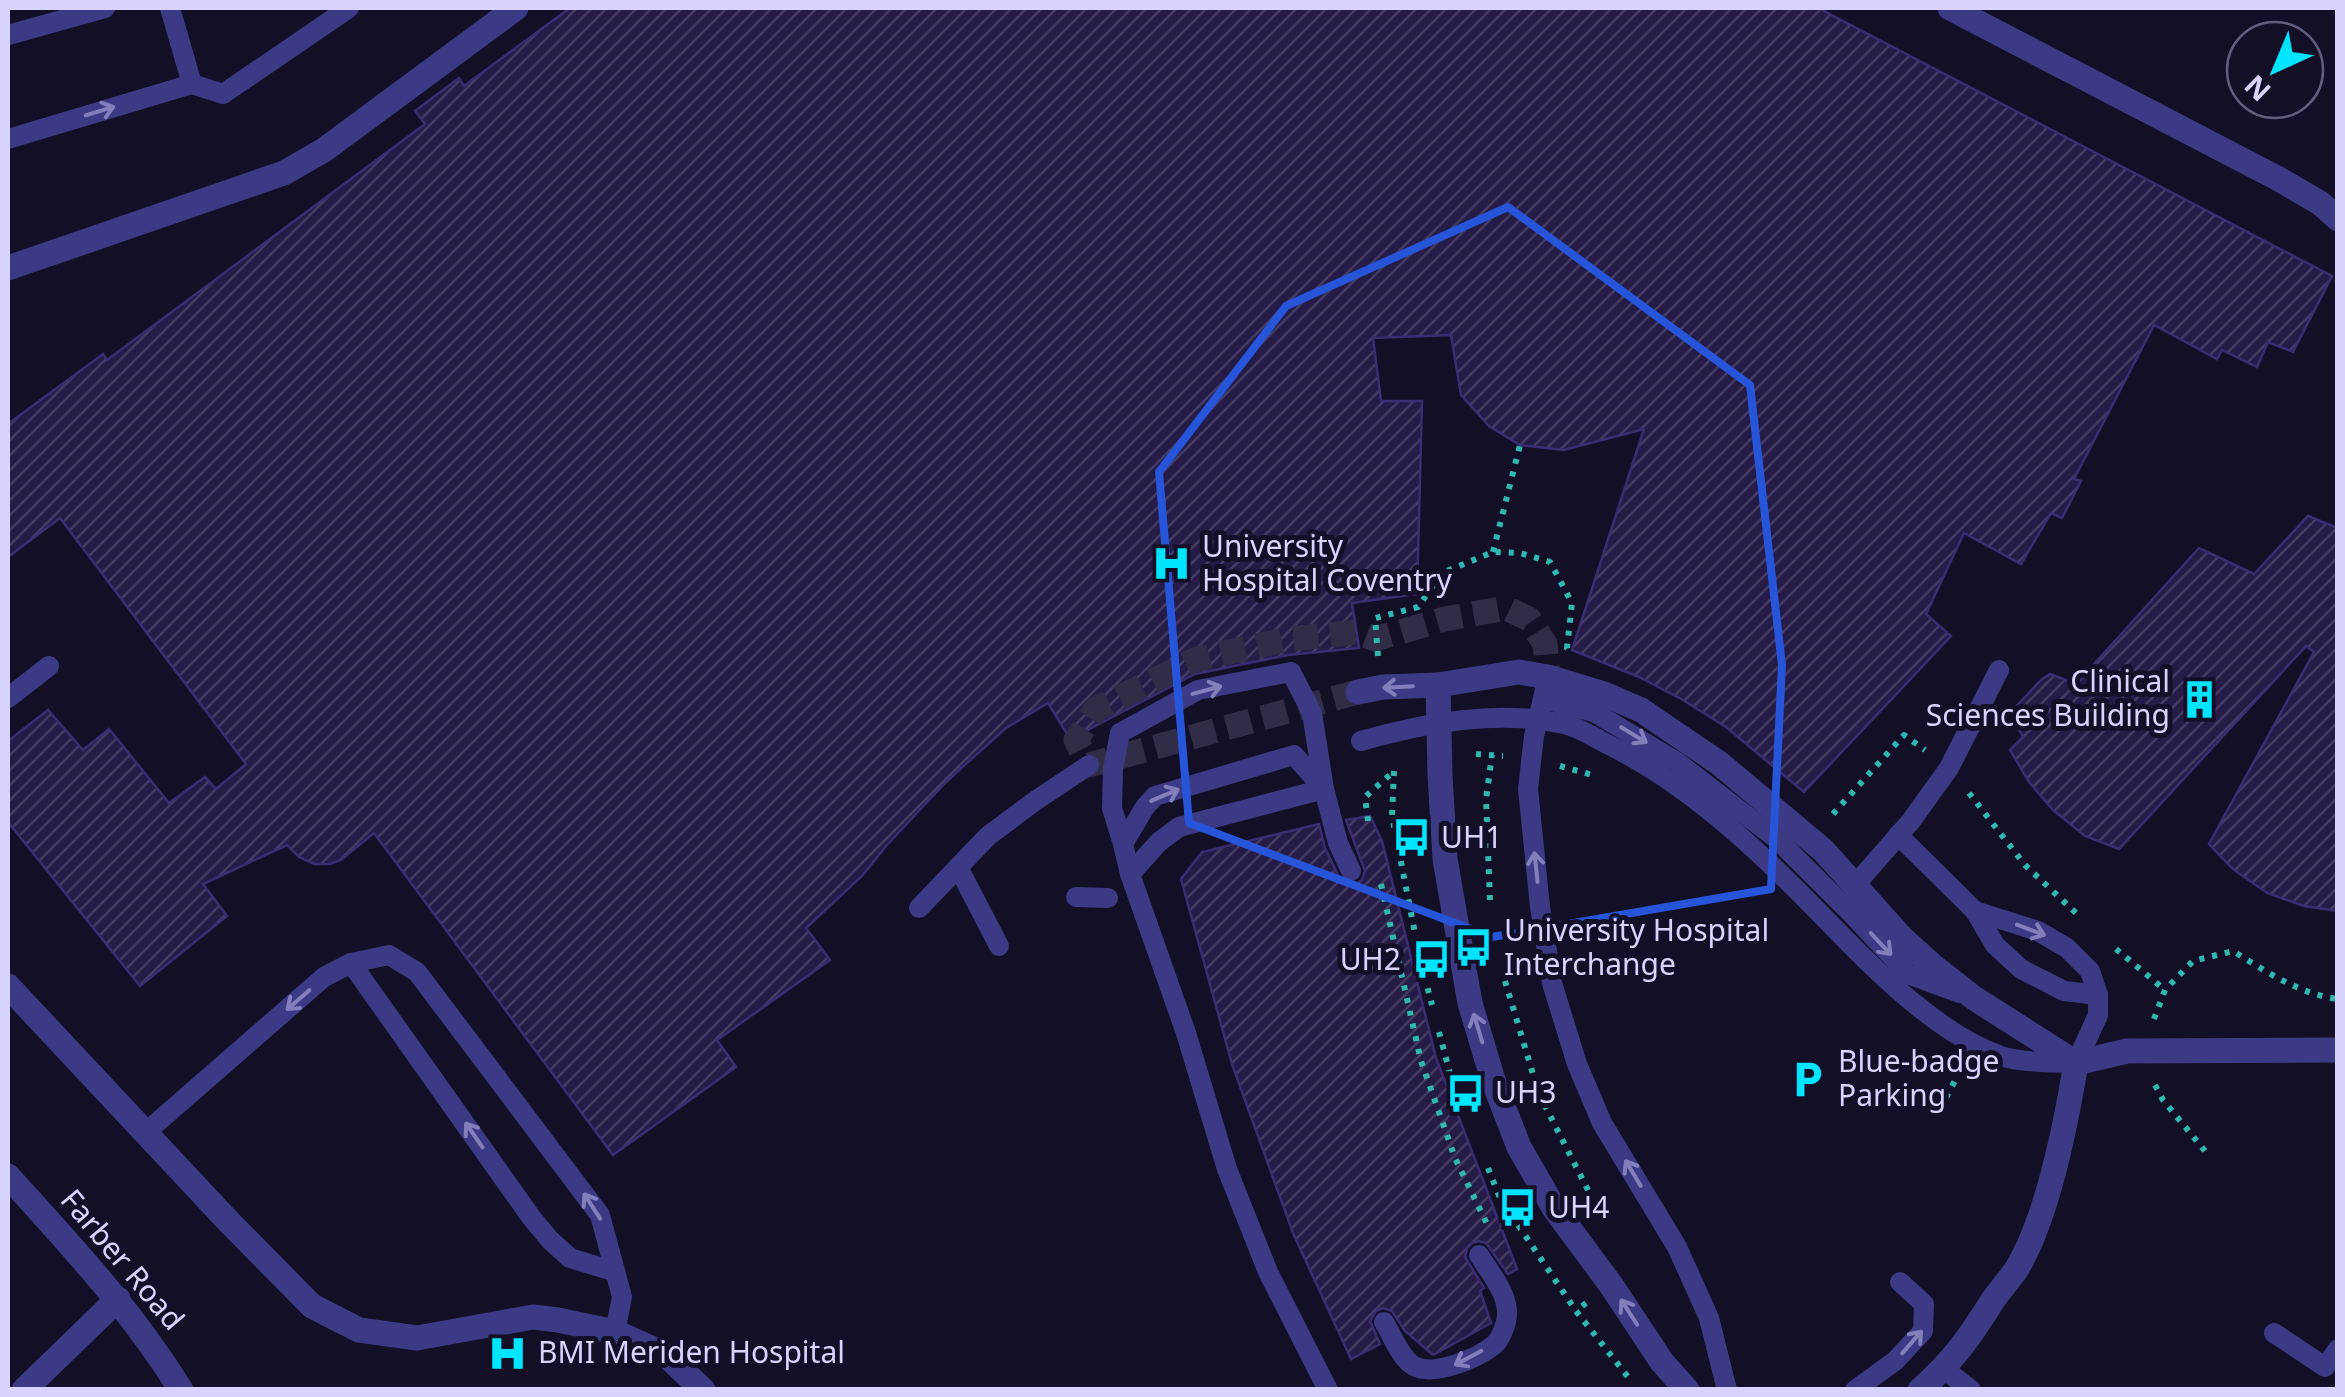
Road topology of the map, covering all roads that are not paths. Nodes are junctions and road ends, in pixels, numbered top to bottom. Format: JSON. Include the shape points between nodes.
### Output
{"nodes":[{"id":1,"x":105,"y":8,"type":"edge"},
{"id":2,"x":170,"y":8,"type":"edge"},
{"id":3,"x":349,"y":8,"type":"edge"},
{"id":4,"x":516,"y":8,"type":"edge"},
{"id":5,"x":1950,"y":8,"type":"edge"},
{"id":6,"x":8,"y":35,"type":"edge"},
{"id":7,"x":192,"y":84,"type":"junction"},
{"id":8,"x":8,"y":139,"type":"edge"},
{"id":9,"x":2338,"y":219,"type":"edge"},
{"id":10,"x":8,"y":268,"type":"edge"},
{"id":11,"x":49,"y":666,"type":"dead end"},
{"id":12,"x":1999,"y":670,"type":"dead end"},
{"id":13,"x":1438,"y":685,"type":"junction"},
{"id":14,"x":1546,"y":688,"type":"junction"},
{"id":15,"x":1358,"y":692,"type":"tunnel mouth"},
{"id":16,"x":8,"y":698,"type":"edge"},
{"id":17,"x":1537,"y":721,"type":"junction"},
{"id":18,"x":1440,"y":724,"type":"junction"},
{"id":19,"x":1361,"y":740,"type":"dead end"},
{"id":20,"x":1089,"y":765,"type":"dead end"},
{"id":21,"x":1324,"y":789,"type":"junction"},
{"id":22,"x":1898,"y":835,"type":"junction"},
{"id":23,"x":1123,"y":844,"type":"junction"},
{"id":24,"x":958,"y":867,"type":"junction"},
{"id":25,"x":1351,"y":871,"type":"dead end"},
{"id":26,"x":1130,"y":874,"type":"junction"},
{"id":27,"x":1855,"y":885,"type":"junction"},
{"id":28,"x":1076,"y":896,"type":"dead end"},
{"id":29,"x":1108,"y":898,"type":"dead end"},
{"id":30,"x":918,"y":908,"type":"dead end"},
{"id":31,"x":1975,"y":911,"type":"junction"},
{"id":32,"x":999,"y":946,"type":"dead end"},
{"id":33,"x":351,"y":963,"type":"junction"},
{"id":34,"x":8,"y":986,"type":"edge"},
{"id":35,"x":2098,"y":995,"type":"junction"},
{"id":36,"x":1974,"y":998,"type":"junction"},
{"id":37,"x":2338,"y":1050,"type":"edge"},
{"id":38,"x":2076,"y":1063,"type":"junction"},
{"id":39,"x":145,"y":1132,"type":"junction"},
{"id":40,"x":8,"y":1176,"type":"edge"},
{"id":41,"x":1487,"y":1248,"type":"road end"},
{"id":42,"x":614,"y":1270,"type":"junction"},
{"id":43,"x":1900,"y":1282,"type":"dead end"},
{"id":44,"x":118,"y":1299,"type":"junction"},
{"id":45,"x":1384,"y":1322,"type":"dead end"},
{"id":46,"x":615,"y":1332,"type":"junction"},
{"id":47,"x":2274,"y":1333,"type":"dead end"},
{"id":48,"x":2338,"y":1348,"type":"edge"},
{"id":49,"x":1944,"y":1369,"type":"junction"},
{"id":50,"x":24,"y":1390,"type":"edge"},
{"id":51,"x":181,"y":1390,"type":"edge"},
{"id":52,"x":704,"y":1390,"type":"edge"},
{"id":53,"x":1328,"y":1390,"type":"edge"},
{"id":54,"x":1687,"y":1390,"type":"edge"},
{"id":55,"x":1727,"y":1390,"type":"edge"},
{"id":56,"x":1856,"y":1390,"type":"edge"},
{"id":57,"x":1920,"y":1390,"type":"edge"},
{"id":58,"x":1971,"y":1390,"type":"edge"}],
"edges":[{"from":1,"to":6,"type":"lane"},
{"from":2,"to":7,"type":"lane"},
{"from":3,"to":7,"type":"lane","via":[[222,94]]},
{"from":4,"to":10,"type":"street","via":[[284,173]]},
{"from":5,"to":9,"type":"street","via":[[2278,178]]},
{"from":8,"to":7,"type":"lane","one_way":true},
{"from":11,"to":16,"type":"lane"},
{"from":12,"to":22,"type":"lane","via":[[1949,768]]},
{"from":13,"to":14,"type":"street","via":[[1520,672]]},
{"from":13,"to":15,"type":"street","one_way":true},
{"from":13,"to":18,"type":"street"},
{"from":14,"to":17,"type":"lane"},
{"from":14,"to":27,"type":"street","via":[[1604,694],[1641,710],[1774,807]]},
{"from":14,"to":36,"type":"lane","one_way":true,"via":[[1677,762],[1778,839],[1908,974]]},
{"from":17,"to":18,"type":"lane"},
{"from":17,"to":38,"type":"lane","via":[[1566,724],[1632,756],[1706,808],[1773,865],[1891,985],[1964,1038],[2003,1057]]},
{"from":55,"to":17,"type":"lane","one_way":true,"via":[[1709,1318],[1677,1247],[1602,1123],[1552,982],[1528,789]]},
{"from":18,"to":19,"type":"lane"},
{"from":54,"to":18,"type":"street","one_way":true,"via":[[1554,1208],[1519,1147],[1493,1080],[1453,912],[1442,826]]},
{"from":20,"to":24,"type":"lane","via":[[988,836]]},
{"from":23,"to":21,"type":"lane","one_way":true,"via":[[1155,796],[1294,756]]},
{"from":23,"to":21,"type":"lane","one_way":true,"via":[[1112,808],[1120,733],[1198,690],[1291,672],[1312,713]]},
{"from":21,"to":25,"type":"lane"},
{"from":21,"to":26,"type":"lane","via":[[1178,827]]},
{"from":22,"to":27,"type":"lane"},
{"from":22,"to":31,"type":"lane"},
{"from":23,"to":26,"type":"lane"},
{"from":24,"to":30,"type":"lane"},
{"from":24,"to":32,"type":"lane"},
{"from":26,"to":53,"type":"lane","via":[[1228,1169],[1268,1272]]},
{"from":27,"to":36,"type":"street","via":[[1902,938]]},
{"from":28,"to":29,"type":"lane"},
{"from":31,"to":35,"type":"lane","via":[[1995,945],[2022,969],[2064,991]]},
{"from":31,"to":35,"type":"lane","one_way":true,"via":[[2038,930],[2067,948],[2090,971]]},
{"from":33,"to":39,"type":"lane","one_way":true,"via":[[324,978]]},
{"from":42,"to":33,"type":"lane","one_way":true,"via":[[570,1258],[550,1240]]},
{"from":42,"to":33,"type":"lane","one_way":true,"via":[[600,1216],[416,972],[388,954]]},
{"from":34,"to":39,"type":"street"},
{"from":35,"to":38,"type":"lane","via":[[2098,1015]]},
{"from":36,"to":38,"type":"street"},
{"from":37,"to":38,"type":"street","via":[[2128,1051]]},
{"from":38,"to":49,"type":"street","via":[[2033,1236]]},
{"from":39,"to":46,"type":"street","via":[[312,1306],[358,1330],[416,1338],[533,1317]]},
{"from":40,"to":44,"type":"street","name":"Farber Road"},
{"from":41,"to":45,"type":"lane","one_way":true,"via":[[1508,1310],[1494,1344],[1453,1366],[1429,1370],[1405,1358]]},
{"from":42,"to":46,"type":"lane","via":[[622,1297]]},
{"from":56,"to":43,"type":"lane","one_way":true,"via":[[1923,1331],[1924,1304]]},
{"from":44,"to":50,"type":"street"},
{"from":44,"to":51,"type":"street","name":"Farber Road"},
{"from":46,"to":52,"type":"street","via":[[666,1356]]},
{"from":47,"to":48,"type":"lane","via":[[2325,1367]]},
{"from":49,"to":57,"type":"street"},
{"from":49,"to":58,"type":"lane"}]}
